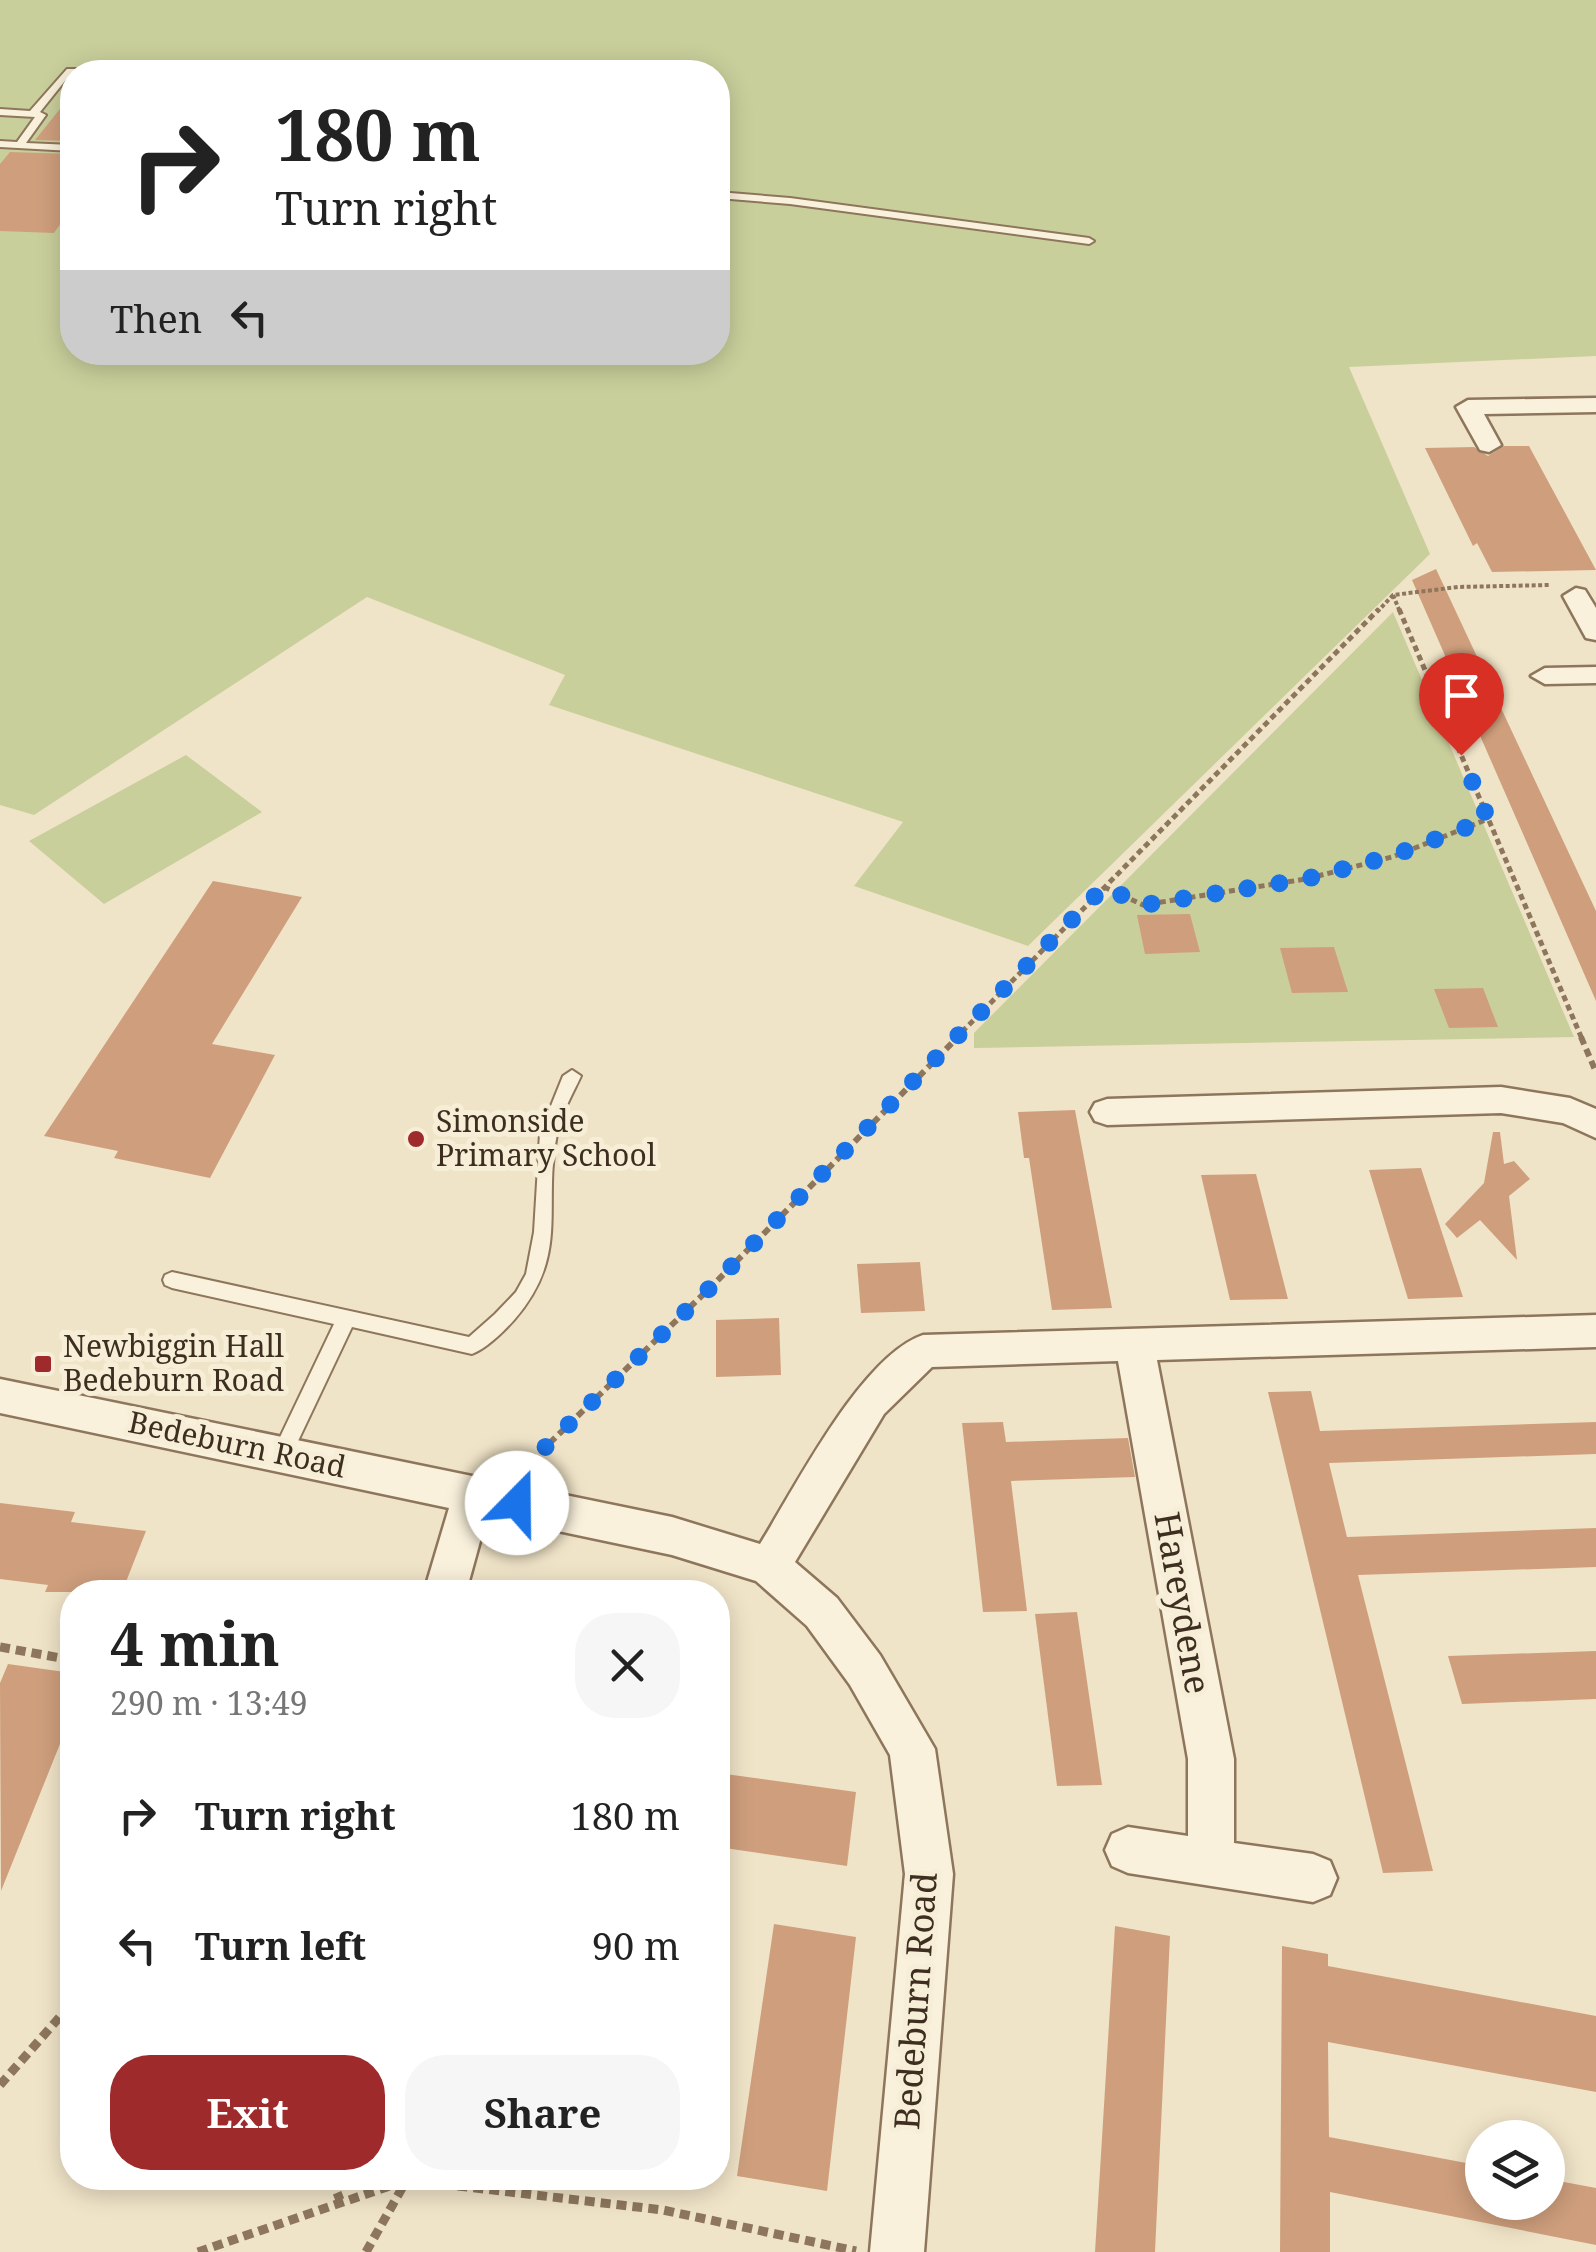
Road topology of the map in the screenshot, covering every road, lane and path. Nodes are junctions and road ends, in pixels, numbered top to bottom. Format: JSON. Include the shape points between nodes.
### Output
{"nodes":[{"id":1,"x":60,"y":83,"type":"edge"},
{"id":2,"x":0,"y":112,"type":"edge"},
{"id":3,"x":34,"y":114,"type":"junction"},
{"id":4,"x":0,"y":144,"type":"edge"},
{"id":5,"x":20,"y":145,"type":"junction"},
{"id":6,"x":60,"y":147,"type":"edge"},
{"id":7,"x":730,"y":196,"type":"edge"},
{"id":8,"x":1089,"y":242,"type":"dead end"},
{"id":9,"x":1596,"y":405,"type":"edge"},
{"id":10,"x":1488,"y":444,"type":"dead end"},
{"id":11,"x":1573,"y":590,"type":"joint"},
{"id":12,"x":1393,"y":595,"type":"junction"},
{"id":13,"x":1596,"y":632,"type":"edge"},
{"id":14,"x":1596,"y":675,"type":"edge"},
{"id":15,"x":1545,"y":676,"type":"dead end"},
{"id":16,"x":1488,"y":819,"type":"junction"},
{"id":17,"x":1104,"y":887,"type":"junction"},
{"id":18,"x":1596,"y":1072,"type":"edge"},
{"id":19,"x":572,"y":1076,"type":"dead end"},
{"id":20,"x":1107,"y":1112,"type":"dead end"},
{"id":21,"x":1596,"y":1124,"type":"edge"},
{"id":22,"x":172,"y":1280,"type":"dead end"},
{"id":23,"x":346,"y":1319,"type":"junction"},
{"id":24,"x":1596,"y":1331,"type":"edge"},
{"id":25,"x":1135,"y":1346,"type":"junction"},
{"id":26,"x":0,"y":1396,"type":"edge"},
{"id":27,"x":282,"y":1454,"type":"junction"},
{"id":28,"x":473,"y":1494,"type":"junction"},
{"id":29,"x":517,"y":1503,"type":"junction"},
{"id":30,"x":769,"y":1566,"type":"junction"},
{"id":31,"x":448,"y":1580,"type":"edge"},
{"id":32,"x":0,"y":1647,"type":"edge"},
{"id":33,"x":60,"y":1658,"type":"edge"},
{"id":34,"x":1128,"y":1850,"type":"dead end"},
{"id":35,"x":1211,"y":1862,"type":"junction"},
{"id":36,"x":1313,"y":1878,"type":"dead end"},
{"id":37,"x":60,"y":2017,"type":"edge"},
{"id":38,"x":0,"y":2085,"type":"edge"},
{"id":39,"x":336,"y":2190,"type":"edge"},
{"id":40,"x":374,"y":2190,"type":"edge"},
{"id":41,"x":401,"y":2190,"type":"edge"},
{"id":42,"x":492,"y":2190,"type":"edge"},
{"id":43,"x":340,"y":2200,"type":"junction"},
{"id":44,"x":198,"y":2252,"type":"edge"},
{"id":45,"x":366,"y":2252,"type":"edge"},
{"id":46,"x":862,"y":2252,"type":"edge"},
{"id":47,"x":897,"y":2252,"type":"edge"}],
"edges":[{"from":1,"to":3,"type":"lane"},
{"from":2,"to":3,"type":"lane"},
{"from":3,"to":5,"type":"lane","via":[[42,116]]},
{"from":4,"to":5,"type":"lane"},
{"from":5,"to":6,"type":"lane"},
{"from":7,"to":8,"type":"lane"},
{"from":9,"to":10,"type":"street","via":[[1490,396],[1468,407]]},
{"from":11,"to":12,"type":"path","via":[[1458,587]]},
{"from":11,"to":13,"type":"street"},
{"from":12,"to":16,"type":"path"},
{"from":12,"to":17,"type":"path"},
{"from":14,"to":15,"type":"street"},
{"from":16,"to":17,"type":"path","via":[[1392,856],[1306,879],[1143,905]]},
{"from":16,"to":18,"type":"path"},
{"from":17,"to":29,"type":"path","via":[[529,1463]]},
{"from":19,"to":23,"type":"lane","via":[[547,1136],[542,1262],[528,1295],[504,1321],[472,1346]]},
{"from":20,"to":21,"type":"street","via":[[1501,1100],[1570,1111]]},
{"from":22,"to":23,"type":"lane"},
{"from":23,"to":27,"type":"lane"},
{"from":24,"to":25,"type":"street"},
{"from":25,"to":30,"type":"street","via":[[923,1350],[870,1402]]},
{"from":25,"to":35,"type":"street","name":"Hareydene","via":[[1211,1759]]},
{"from":26,"to":27,"type":"street","name":"Bedeburn Road"},
{"from":27,"to":28,"type":"street","name":"Bedeburn Road"},
{"from":28,"to":29,"type":"street","name":"Bedeburn Road"},
{"from":28,"to":31,"type":"street"},
{"from":29,"to":30,"type":"street","name":"Bedeburn Road","via":[[672,1536]]},
{"from":30,"to":47,"type":"street","name":"Bedeburn Road","via":[[822,1612],[912,1749],[929,1874]]},
{"from":32,"to":33,"type":"path"},
{"from":34,"to":35,"type":"street"},
{"from":35,"to":36,"type":"street"},
{"from":37,"to":38,"type":"path"},
{"from":39,"to":43,"type":"path"},
{"from":40,"to":43,"type":"path"},
{"from":41,"to":45,"type":"path"},
{"from":42,"to":46,"type":"path","via":[[663,2210]]},
{"from":43,"to":44,"type":"path"}]}
